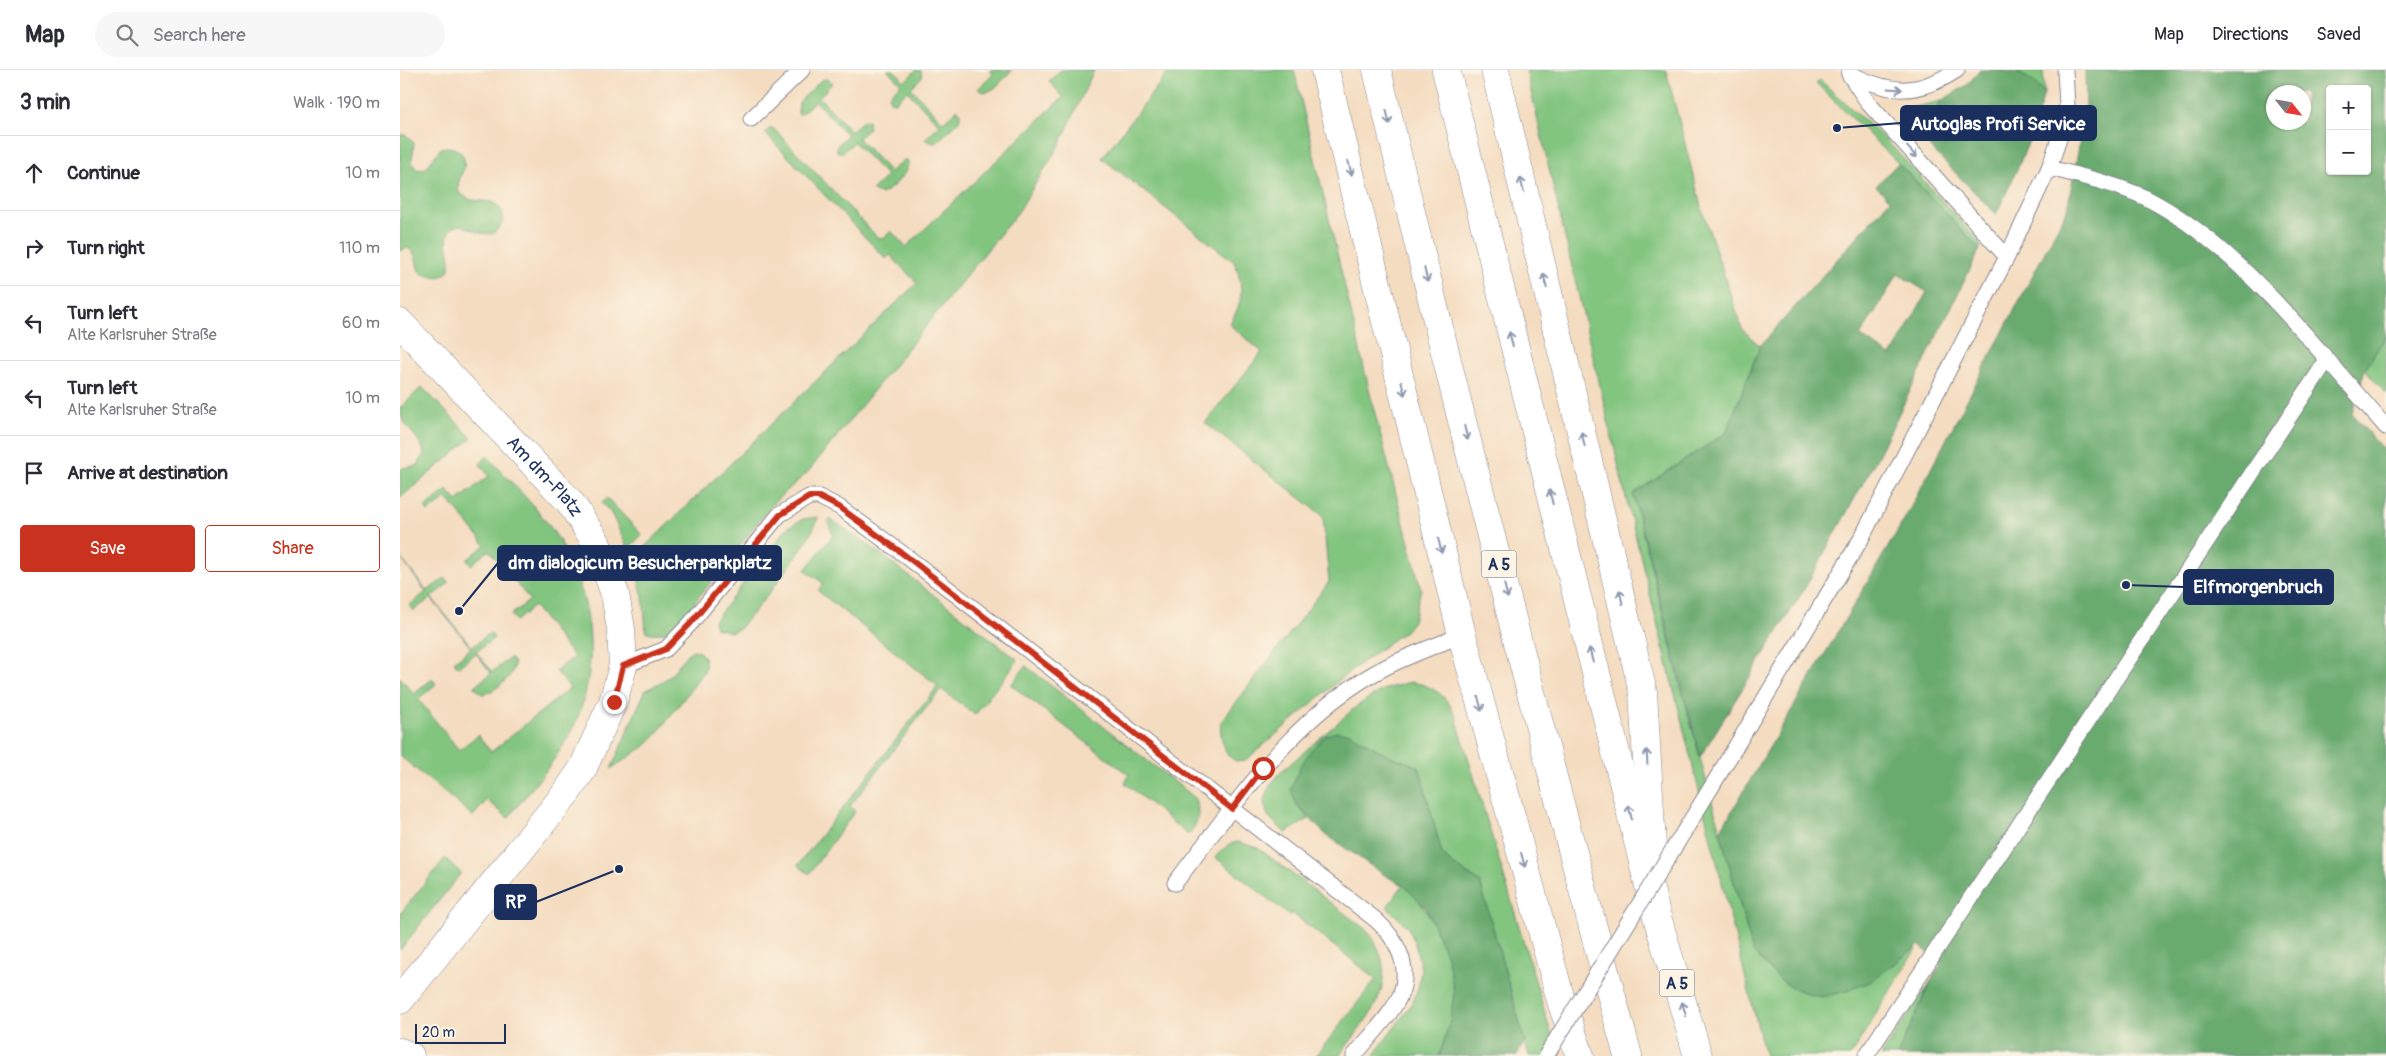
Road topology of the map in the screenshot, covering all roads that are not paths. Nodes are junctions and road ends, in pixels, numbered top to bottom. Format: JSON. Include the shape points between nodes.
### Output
{"nodes":[{"id":1,"x":802,"y":70,"type":"edge"},
{"id":2,"x":1325,"y":70,"type":"edge"},
{"id":3,"x":1377,"y":70,"type":"edge"},
{"id":4,"x":1446,"y":70,"type":"edge"},
{"id":5,"x":1495,"y":70,"type":"edge"},
{"id":6,"x":1957,"y":70,"type":"edge"},
{"id":7,"x":2065,"y":70,"type":"edge"},
{"id":8,"x":1847,"y":72,"type":"edge"},
{"id":9,"x":751,"y":119,"type":"dead end"},
{"id":10,"x":2049,"y":168,"type":"junction"},
{"id":11,"x":2007,"y":257,"type":"junction"},
{"id":12,"x":400,"y":323,"type":"edge"},
{"id":13,"x":2327,"y":360,"type":"junction"},
{"id":14,"x":2386,"y":427,"type":"edge"},
{"id":15,"x":1462,"y":635,"type":"junction"},
{"id":16,"x":623,"y":666,"type":"junction"},
{"id":17,"x":1232,"y":809,"type":"junction"},
{"id":18,"x":1175,"y":883,"type":"dead end"},
{"id":19,"x":1655,"y":910,"type":"junction"},
{"id":20,"x":400,"y":1000,"type":"edge"},
{"id":21,"x":400,"y":1052,"type":"edge"},
{"id":22,"x":410,"y":1056,"type":"edge"},
{"id":23,"x":1354,"y":1056,"type":"edge"},
{"id":24,"x":1546,"y":1056,"type":"edge"},
{"id":25,"x":1580,"y":1056,"type":"edge"},
{"id":26,"x":1628,"y":1056,"type":"edge"},
{"id":27,"x":1698,"y":1056,"type":"edge"},
{"id":28,"x":1866,"y":1056,"type":"edge"}],
"edges":[{"from":1,"to":9,"type":"lane"},
{"from":2,"to":15,"type":"main road","one_way":true},
{"from":3,"to":26,"type":"main road","number":"A 5","one_way":true,"via":[[1566,830]]},
{"from":19,"to":4,"type":"main road","number":"A 5","one_way":true},
{"from":19,"to":5,"type":"main road","one_way":true,"via":[[1643,692]]},
{"from":8,"to":6,"type":"lane","one_way":true,"via":[[1883,88],[1912,90],[1943,79]]},
{"from":7,"to":10,"type":"lane","via":[[2067,106]]},
{"from":8,"to":11,"type":"lane","one_way":true,"via":[[1869,104]]},
{"from":10,"to":11,"type":"lane"},
{"from":10,"to":13,"type":"lane","via":[[2145,198],[2181,219],[2214,243],[2264,291]]},
{"from":11,"to":24,"type":"lane","bridge":true,"via":[[1861,539]]},
{"from":12,"to":16,"type":"main road","name":"Am dm-Platz","via":[[583,519],[599,549],[615,594],[622,630]]},
{"from":13,"to":14,"type":"lane"},
{"from":13,"to":28,"type":"lane"},
{"from":15,"to":17,"type":"lane","via":[[1387,666],[1347,692],[1296,734],[1263,768]]},
{"from":15,"to":25,"type":"main road","one_way":true,"via":[[1562,1004]]},
{"from":16,"to":17,"type":"lane","via":[[666,649],[780,515],[809,497],[819,497],[839,507]]},
{"from":16,"to":20,"type":"main road","name":"Am dm-Platz","via":[[614,702],[582,770]]},
{"from":17,"to":18,"type":"lane"},
{"from":17,"to":23,"type":"lane","via":[[1376,920],[1390,933],[1398,948],[1402,962],[1401,993]]},
{"from":27,"to":19,"type":"main road","number":"A 5","one_way":true},
{"from":21,"to":22,"type":"main road"}]}
